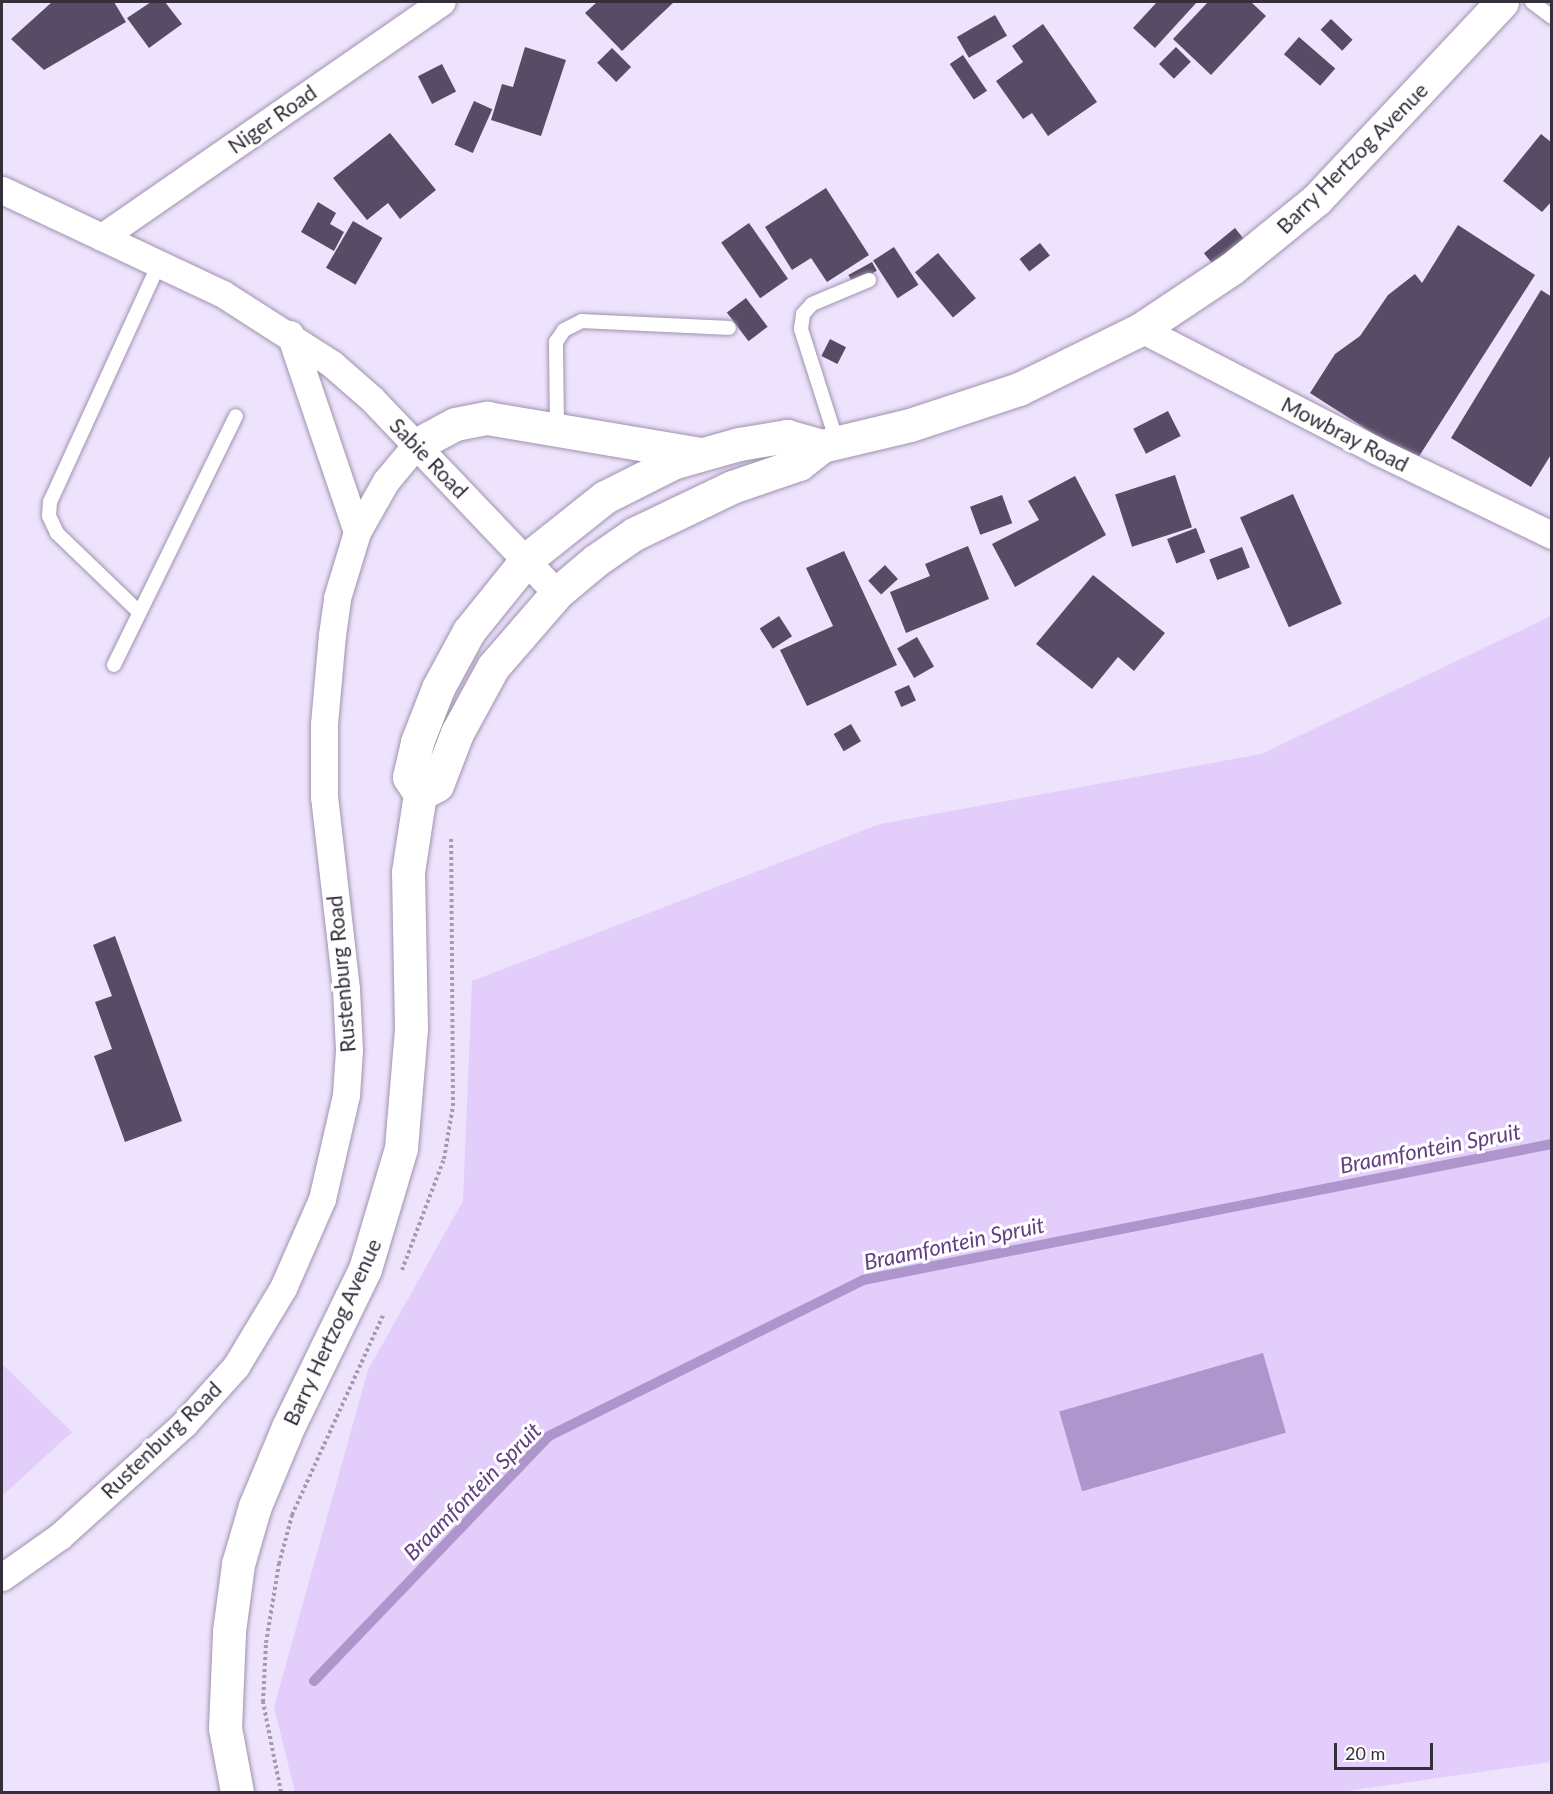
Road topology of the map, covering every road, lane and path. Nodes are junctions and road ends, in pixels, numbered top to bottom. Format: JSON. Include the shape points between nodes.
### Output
{"nodes":[{"id":1,"x":442,"y":2,"type":"edge"},
{"id":2,"x":1502,"y":2,"type":"edge"},
{"id":3,"x":1532,"y":2,"type":"edge"},
{"id":4,"x":1551,"y":16,"type":"edge"},
{"id":5,"x":2,"y":190,"type":"edge"},
{"id":6,"x":102,"y":237,"type":"junction"},
{"id":7,"x":159,"y":264,"type":"junction"},
{"id":8,"x":868,"y":280,"type":"dead end"},
{"id":9,"x":729,"y":328,"type":"dead end"},
{"id":10,"x":1141,"y":329,"type":"junction"},
{"id":11,"x":290,"y":334,"type":"junction"},
{"id":12,"x":236,"y":416,"type":"dead end"},
{"id":13,"x":557,"y":428,"type":"junction"},
{"id":14,"x":830,"y":444,"type":"junction"},
{"id":15,"x":416,"y":445,"type":"junction"},
{"id":16,"x":700,"y":454,"type":"junction"},
{"id":17,"x":357,"y":532,"type":"junction"},
{"id":18,"x":1551,"y":535,"type":"edge"},
{"id":19,"x":527,"y":559,"type":"junction"},
{"id":20,"x":557,"y":592,"type":"junction"},
{"id":21,"x":139,"y":612,"type":"junction"},
{"id":22,"x":114,"y":665,"type":"dead end"},
{"id":23,"x":420,"y":794,"type":"junction"},
{"id":24,"x":2,"y":1577,"type":"edge"},
{"id":25,"x":237,"y":1792,"type":"edge"}],
"edges":[{"from":1,"to":6,"type":"street","name":"Niger Road"},
{"from":2,"to":10,"type":"main road","name":"Barry Hertzog Avenue","via":[[1310,206],[1231,269]]},
{"from":3,"to":4,"type":"lane"},
{"from":5,"to":6,"type":"street","name":"Sabie Road"},
{"from":6,"to":7,"type":"street","name":"Sabie Road"},
{"from":7,"to":11,"type":"street","name":"Sabie Road","via":[[223,294]]},
{"from":7,"to":21,"type":"lane","via":[[50,502],[49,516],[57,533]]},
{"from":8,"to":14,"type":"lane","via":[[812,304],[803,314],[801,329]]},
{"from":9,"to":13,"type":"lane","via":[[582,321],[564,330],[556,342]]},
{"from":10,"to":14,"type":"main road","name":"Barry Hertzog Avenue","via":[[1019,390],[939,416]]},
{"from":10,"to":18,"type":"street","name":"Mowbray Road","via":[[1375,450]]},
{"from":11,"to":15,"type":"street","name":"Sabie Road","via":[[372,399]]},
{"from":11,"to":17,"type":"street"},
{"from":12,"to":21,"type":"lane"},
{"from":13,"to":15,"type":"main road","via":[[512,420],[469,419]]},
{"from":13,"to":16,"type":"main road"},
{"from":14,"to":16,"type":"main road","name":"Barry Hertzog Avenue","via":[[787,436]]},
{"from":14,"to":20,"type":"main road","name":"Barry Hertzog Avenue","via":[[799,464],[732,487],[634,534]]},
{"from":15,"to":17,"type":"street","name":"Rustenburg Road","via":[[386,481]]},
{"from":15,"to":19,"type":"street","name":"Sabie Road"},
{"from":16,"to":19,"type":"main road","name":"Barry Hertzog Avenue","via":[[636,479],[605,496]]},
{"from":17,"to":24,"type":"street","name":"Rustenburg Road","via":[[337,598],[324,724],[324,797],[346,989],[349,1050],[346,1095],[322,1199],[283,1288],[229,1374],[184,1424],[60,1536]]},
{"from":19,"to":20,"type":"street","name":"Sabie Road"},
{"from":19,"to":23,"type":"main road","name":"Barry Hertzog Avenue","via":[[469,631],[438,688],[417,742],[409,777]]},
{"from":20,"to":23,"type":"main road","name":"Barry Hertzog Avenue","via":[[493,667],[457,733],[437,785]]},
{"from":21,"to":22,"type":"lane"},
{"from":23,"to":25,"type":"main road","name":"Barry Hertzog Avenue","via":[[408,872],[411,1028],[401,1148],[365,1269],[288,1427],[255,1506],[238,1564],[229,1630],[225,1728]]}]}
